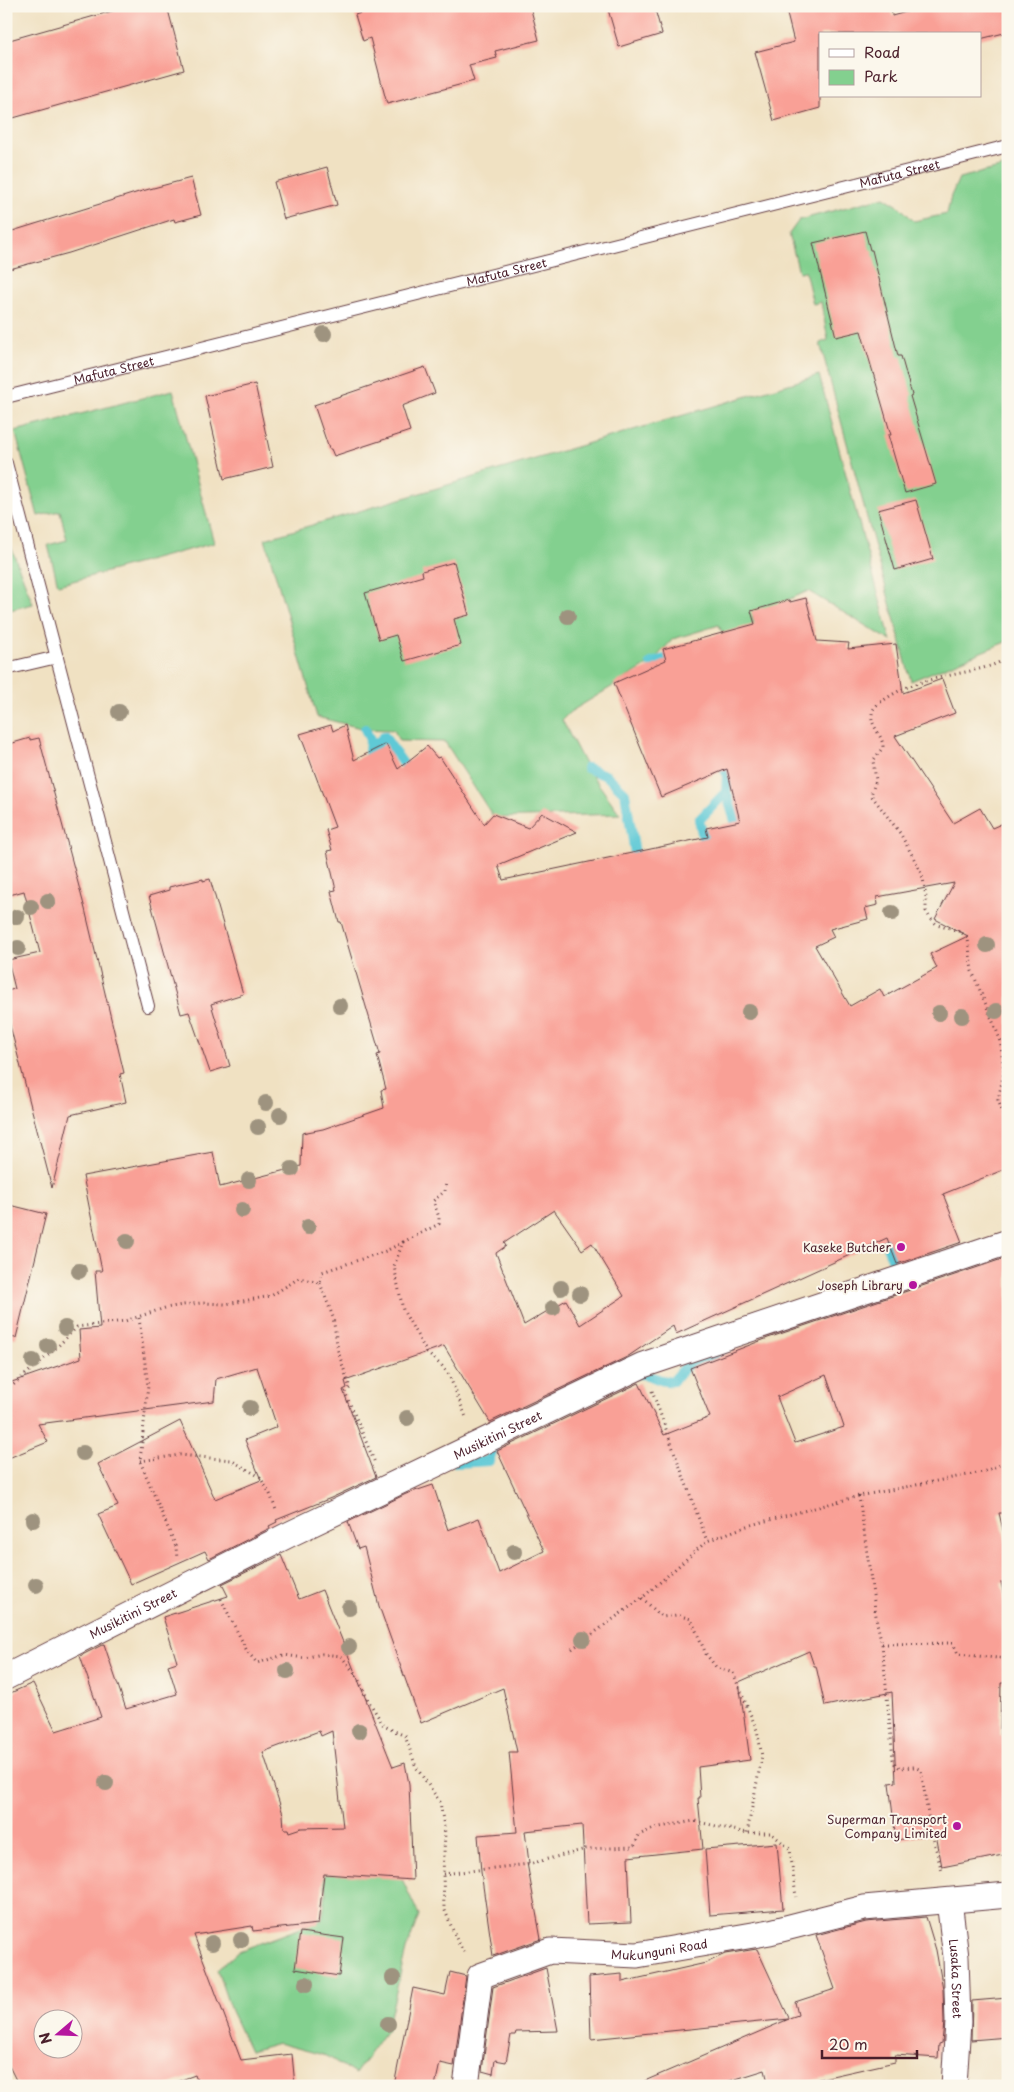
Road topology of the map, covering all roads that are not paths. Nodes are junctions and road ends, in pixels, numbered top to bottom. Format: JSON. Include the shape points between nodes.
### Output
{"nodes":[{"id":1,"x":1008,"y":146,"type":"edge"},
{"id":2,"x":6,"y":397,"type":"edge"},
{"id":3,"x":6,"y":463,"type":"edge"},
{"id":4,"x":57,"y":657,"type":"junction"},
{"id":5,"x":6,"y":669,"type":"edge"},
{"id":6,"x":148,"y":1006,"type":"dead end"},
{"id":7,"x":1008,"y":1242,"type":"edge"},
{"id":8,"x":6,"y":1677,"type":"edge"},
{"id":9,"x":1008,"y":1895,"type":"edge"},
{"id":10,"x":949,"y":1902,"type":"junction"},
{"id":11,"x":466,"y":2086,"type":"edge"},
{"id":12,"x":954,"y":2086,"type":"edge"}],
"edges":[{"from":1,"to":2,"type":"lane","name":"Mafuta Street"},
{"from":3,"to":4,"type":"lane"},
{"from":4,"to":5,"type":"lane"},
{"from":4,"to":6,"type":"lane"},
{"from":7,"to":8,"type":"street","name":"Musikitini Street","via":[[643,1365],[385,1487]]},
{"from":9,"to":10,"type":"street","name":"Mukunguni Road"},
{"from":10,"to":11,"type":"street","name":"Mukunguni Road","via":[[926,1901],[864,1908],[800,1925],[637,1955],[550,1951],[480,1976]]},
{"from":10,"to":12,"type":"street","name":"Lusaka Street","via":[[956,1957],[958,2022]]}]}
